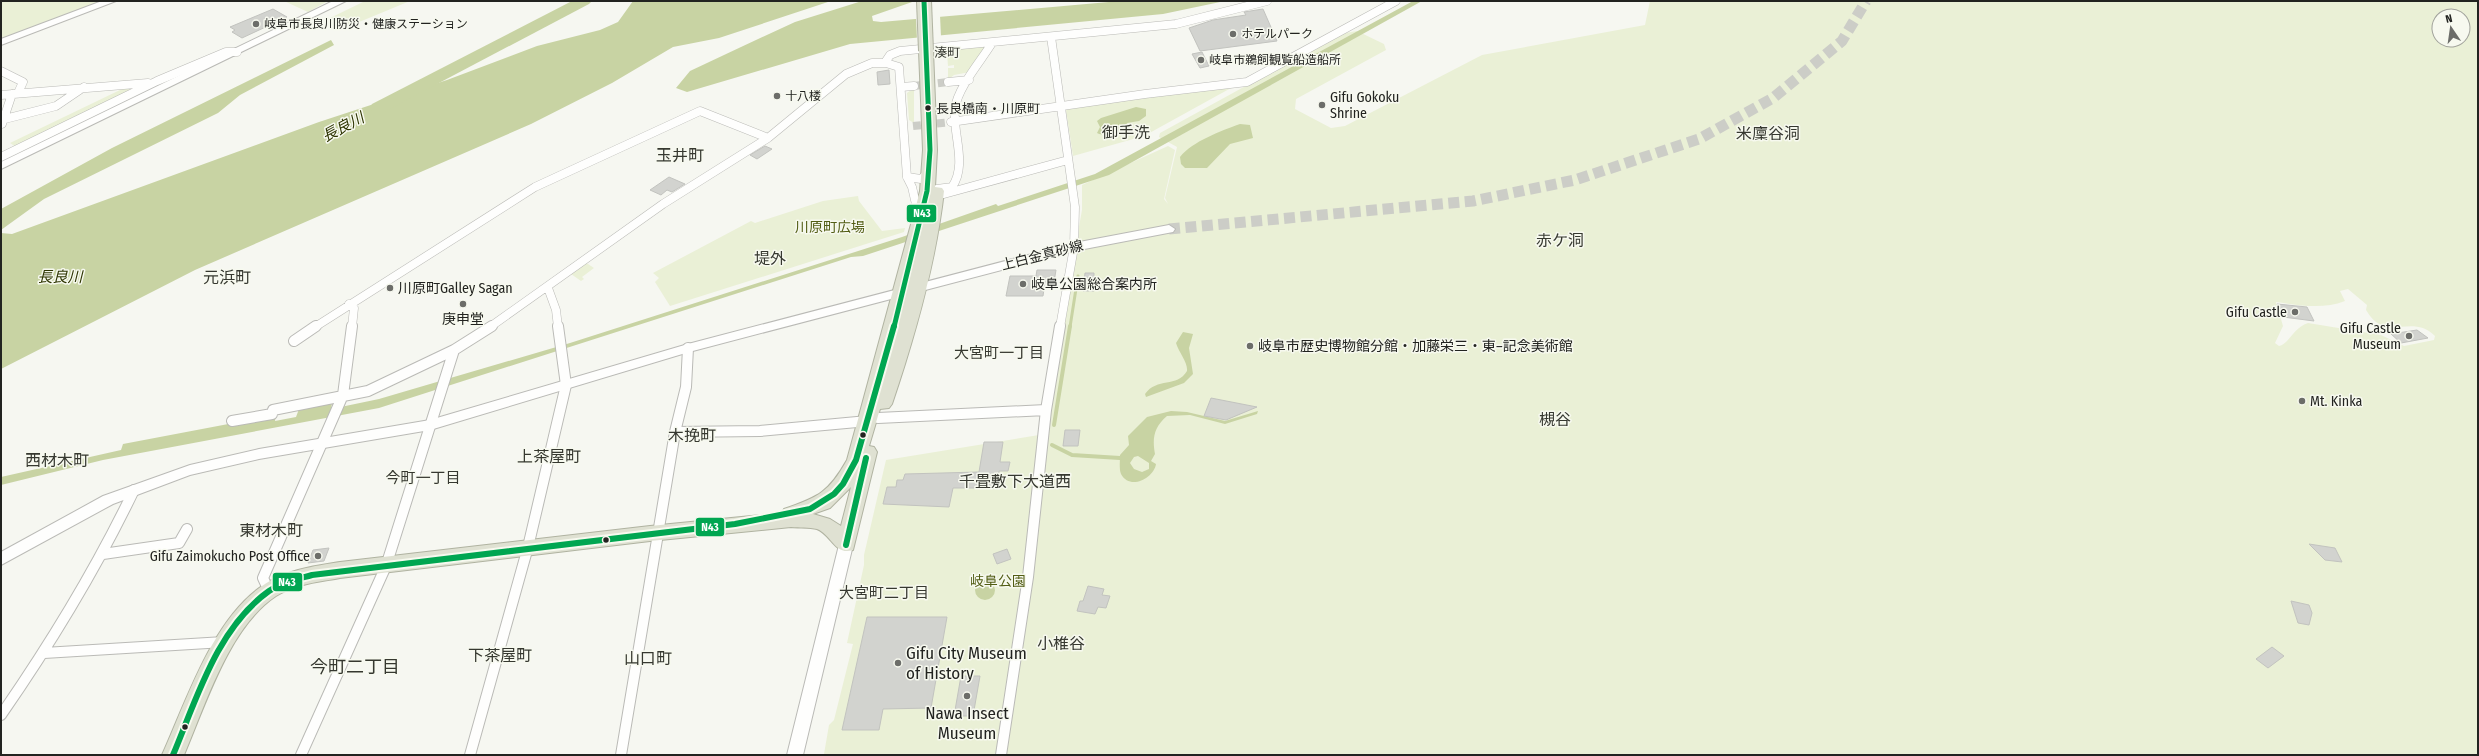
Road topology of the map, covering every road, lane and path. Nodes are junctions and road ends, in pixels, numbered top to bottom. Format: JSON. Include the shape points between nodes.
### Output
{"nodes":[{"id":1,"x":111,"y":1,"type":"edge"},
{"id":2,"x":341,"y":1,"type":"edge"},
{"id":3,"x":924,"y":1,"type":"edge"},
{"id":4,"x":931,"y":1,"type":"edge"},
{"id":5,"x":1267,"y":1,"type":"edge"},
{"id":6,"x":1396,"y":1,"type":"edge"},
{"id":7,"x":1051,"y":37,"type":"junction"},
{"id":8,"x":1,"y":42,"type":"edge"},
{"id":9,"x":992,"y":43,"type":"junction"},
{"id":10,"x":930,"y":50,"type":"junction"},
{"id":11,"x":237,"y":52,"type":"junction"},
{"id":12,"x":886,"y":61,"type":"junction"},
{"id":13,"x":1,"y":71,"type":"edge"},
{"id":14,"x":969,"y":80,"type":"junction"},
{"id":15,"x":948,"y":82,"type":"tunnel mouth"},
{"id":16,"x":154,"y":83,"type":"junction"},
{"id":17,"x":914,"y":86,"type":"tunnel mouth"},
{"id":18,"x":84,"y":87,"type":"junction"},
{"id":19,"x":901,"y":88,"type":"junction"},
{"id":20,"x":15,"y":93,"type":"junction"},
{"id":21,"x":1,"y":95,"type":"edge"},
{"id":22,"x":1060,"y":107,"type":"junction"},
{"id":23,"x":2,"y":121,"type":"edge"},
{"id":24,"x":954,"y":122,"type":"junction"},
{"id":25,"x":913,"y":126,"type":"tunnel mouth"},
{"id":26,"x":904,"y":128,"type":"junction"},
{"id":27,"x":768,"y":138,"type":"junction"},
{"id":28,"x":1,"y":157,"type":"edge"},
{"id":29,"x":1069,"y":162,"type":"junction"},
{"id":30,"x":1,"y":166,"type":"edge"},
{"id":31,"x":929,"y":172,"type":"junction"},
{"id":32,"x":907,"y":177,"type":"junction"},
{"id":33,"x":937,"y":192,"type":"junction"},
{"id":34,"x":924,"y":223,"type":"junction"},
{"id":35,"x":1169,"y":229,"type":"tunnel mouth"},
{"id":36,"x":1074,"y":247,"type":"junction"},
{"id":37,"x":548,"y":288,"type":"junction"},
{"id":38,"x":910,"y":289,"type":"junction"},
{"id":39,"x":349,"y":304,"type":"junction"},
{"id":40,"x":294,"y":341,"type":"dead end"},
{"id":41,"x":688,"y":348,"type":"junction"},
{"id":42,"x":454,"y":350,"type":"junction"},
{"id":43,"x":566,"y":384,"type":"junction"},
{"id":44,"x":341,"y":400,"type":"junction"},
{"id":45,"x":1046,"y":410,"type":"junction"},
{"id":46,"x":873,"y":419,"type":"junction"},
{"id":47,"x":232,"y":421,"type":"dead end"},
{"id":48,"x":430,"y":425,"type":"junction"},
{"id":49,"x":676,"y":432,"type":"junction"},
{"id":50,"x":322,"y":443,"type":"junction"},
{"id":51,"x":134,"y":490,"type":"junction"},
{"id":52,"x":735,"y":524,"type":"junction"},
{"id":53,"x":187,"y":529,"type":"dead end"},
{"id":54,"x":659,"y":533,"type":"junction"},
{"id":55,"x":846,"y":545,"type":"junction"},
{"id":56,"x":528,"y":547,"type":"junction"},
{"id":57,"x":103,"y":554,"type":"junction"},
{"id":58,"x":1,"y":559,"type":"edge"},
{"id":59,"x":386,"y":566,"type":"junction"},
{"id":60,"x":269,"y":591,"type":"junction"},
{"id":61,"x":225,"y":642,"type":"junction"},
{"id":62,"x":44,"y":653,"type":"junction"},
{"id":63,"x":1,"y":715,"type":"edge"},
{"id":64,"x":173,"y":755,"type":"edge"},
{"id":65,"x":301,"y":755,"type":"edge"},
{"id":66,"x":470,"y":755,"type":"edge"},
{"id":67,"x":621,"y":755,"type":"edge"},
{"id":68,"x":795,"y":755,"type":"edge"},
{"id":69,"x":1001,"y":755,"type":"edge"}],
"edges":[{"from":1,"to":8,"type":"street"},
{"from":2,"to":11,"type":"street"},
{"from":3,"to":10,"type":"highway","bridge":true},
{"from":4,"to":10,"type":"highway"},
{"from":5,"to":7,"type":"street","via":[[1176,24]]},
{"from":6,"to":22,"type":"street","via":[[1248,82]]},
{"from":7,"to":9,"type":"street"},
{"from":7,"to":22,"type":"street"},
{"from":9,"to":12,"type":"street","via":[[900,52],[890,55]]},
{"from":9,"to":14,"type":"street"},
{"from":10,"to":31,"type":"highway"},
{"from":10,"to":33,"type":"highway","via":[[939,145]]},
{"from":11,"to":16,"type":"street","via":[[226,52]]},
{"from":11,"to":30,"type":"street"},
{"from":12,"to":19,"type":"street","via":[[899,67]]},
{"from":12,"to":27,"type":"street","via":[[859,67],[846,74]]},
{"from":13,"to":20,"type":"street","via":[[23,82]]},
{"from":14,"to":15,"type":"street"},
{"from":14,"to":24,"type":"street","via":[[956,106]]},
{"from":16,"to":18,"type":"street"},
{"from":16,"to":28,"type":"street"},
{"from":17,"to":19,"type":"street"},
{"from":18,"to":20,"type":"street"},
{"from":18,"to":23,"type":"street","via":[[64,104],[47,111]]},
{"from":19,"to":26,"type":"street"},
{"from":20,"to":21,"type":"street"},
{"from":20,"to":23,"type":"street"},
{"from":22,"to":24,"type":"street"},
{"from":22,"to":29,"type":"street"},
{"from":24,"to":33,"type":"street","via":[[956,182],[952,187]]},
{"from":25,"to":26,"type":"street"},
{"from":26,"to":32,"type":"street"},
{"from":27,"to":37,"type":"street","via":[[663,204]]},
{"from":27,"to":39,"type":"street","via":[[700,111],[535,187]]},
{"from":29,"to":33,"type":"street","via":[[954,193]]},
{"from":29,"to":36,"type":"street"},
{"from":31,"to":32,"type":"street","via":[[921,179]]},
{"from":31,"to":34,"type":"highway"},
{"from":32,"to":34,"type":"street"},
{"from":33,"to":34,"type":"highway"},
{"from":34,"to":38,"type":"highway"},
{"from":35,"to":36,"type":"street","name":"上白金真砂線"},
{"from":36,"to":38,"type":"street","name":"上白金真砂線"},
{"from":36,"to":45,"type":"street"},
{"from":37,"to":42,"type":"street"},
{"from":37,"to":43,"type":"street","via":[[556,310]]},
{"from":38,"to":41,"type":"street","name":"上白金真砂線"},
{"from":38,"to":46,"type":"highway"},
{"from":39,"to":40,"type":"street"},
{"from":39,"to":44,"type":"street","via":[[354,308]]},
{"from":41,"to":43,"type":"street","name":"上白金真砂線"},
{"from":41,"to":49,"type":"street","via":[[686,387]]},
{"from":42,"to":44,"type":"street","via":[[388,383]]},
{"from":42,"to":48,"type":"street"},
{"from":43,"to":48,"type":"street","name":"上白金真砂線"},
{"from":43,"to":56,"type":"street"},
{"from":44,"to":47,"type":"street","via":[[273,410],[272,414]]},
{"from":44,"to":50,"type":"street"},
{"from":45,"to":46,"type":"street"},
{"from":45,"to":69,"type":"street","via":[[1028,577]]},
{"from":46,"to":49,"type":"street","via":[[760,431]]},
{"from":46,"to":52,"type":"highway","via":[[850,473],[829,498],[810,510]]},
{"from":46,"to":55,"type":"highway"},
{"from":48,"to":50,"type":"street","name":"上白金真砂線"},
{"from":48,"to":59,"type":"street"},
{"from":49,"to":54,"type":"street"},
{"from":50,"to":51,"type":"street","name":"上白金真砂線","via":[[190,470]]},
{"from":50,"to":60,"type":"street","via":[[263,578]]},
{"from":51,"to":57,"type":"street"},
{"from":51,"to":58,"type":"street","name":"上白金真砂線","via":[[83,513]]},
{"from":52,"to":54,"type":"highway"},
{"from":52,"to":55,"type":"highway","via":[[811,520],[822,522],[837,531]]},
{"from":53,"to":57,"type":"street","via":[[179,542]]},
{"from":54,"to":56,"type":"highway"},
{"from":54,"to":67,"type":"street"},
{"from":55,"to":68,"type":"street"},
{"from":56,"to":59,"type":"highway"},
{"from":56,"to":66,"type":"street"},
{"from":57,"to":62,"type":"street"},
{"from":59,"to":60,"type":"highway","via":[[312,575]]},
{"from":59,"to":65,"type":"street"},
{"from":60,"to":61,"type":"highway","via":[[238,621]]},
{"from":61,"to":62,"type":"street"},
{"from":61,"to":64,"type":"highway"},
{"from":62,"to":63,"type":"street"}]}
